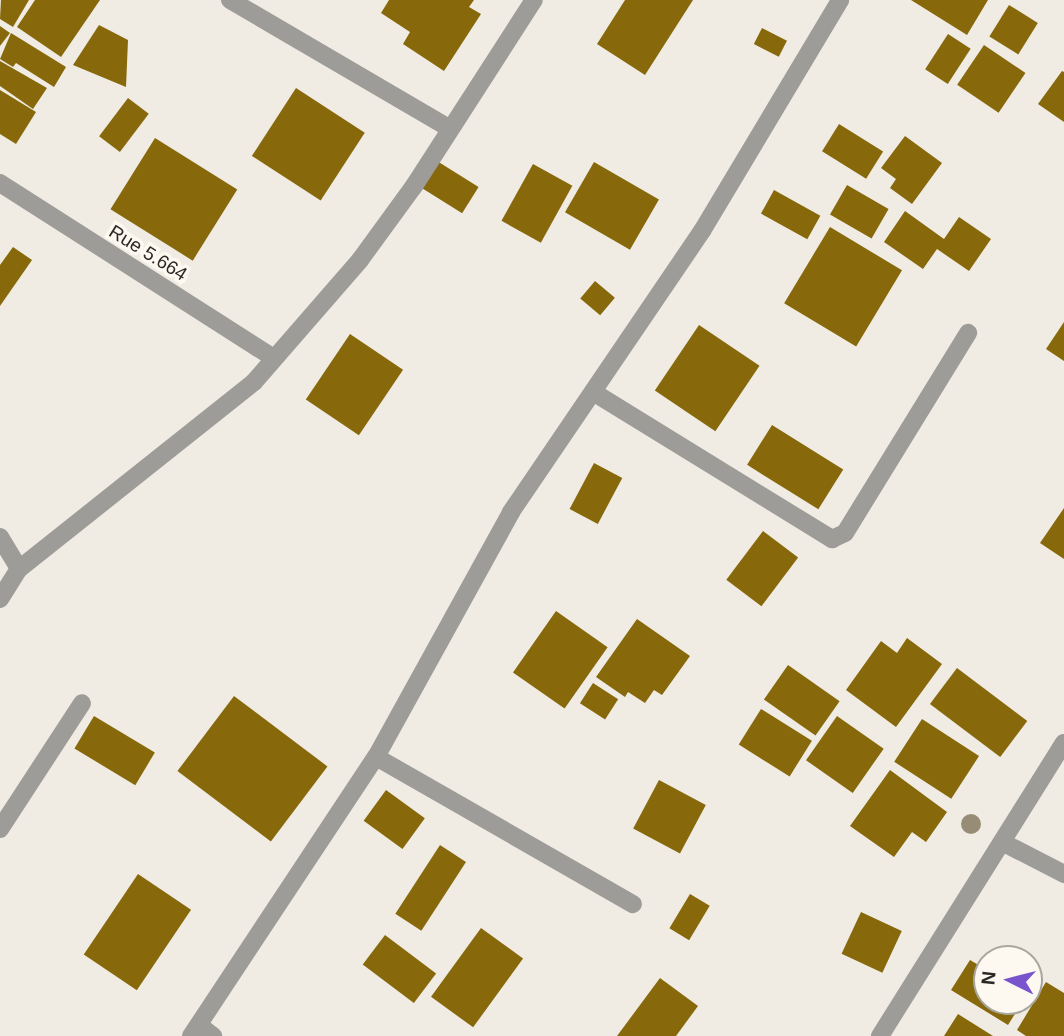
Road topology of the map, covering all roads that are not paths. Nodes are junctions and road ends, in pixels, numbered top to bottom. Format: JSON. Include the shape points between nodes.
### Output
{"nodes":[{"id":1,"x":230,"y":0,"type":"edge"},
{"id":2,"x":534,"y":0,"type":"edge"},
{"id":3,"x":840,"y":0,"type":"edge"},
{"id":4,"x":449,"y":128,"type":"junction"},
{"id":5,"x":0,"y":183,"type":"edge"},
{"id":6,"x":968,"y":333,"type":"dead end"},
{"id":7,"x":274,"y":358,"type":"junction"},
{"id":8,"x":593,"y":392,"type":"junction"},
{"id":9,"x":0,"y":537,"type":"edge"},
{"id":10,"x":19,"y":569,"type":"junction"},
{"id":11,"x":0,"y":599,"type":"edge"},
{"id":12,"x":82,"y":702,"type":"dead end"},
{"id":13,"x":1064,"y":743,"type":"edge"},
{"id":14,"x":376,"y":757,"type":"junction"},
{"id":15,"x":0,"y":829,"type":"edge"},
{"id":16,"x":1002,"y":842,"type":"junction"},
{"id":17,"x":1064,"y":874,"type":"edge"},
{"id":18,"x":633,"y":904,"type":"dead end"},
{"id":19,"x":201,"y":1032,"type":"edge"},
{"id":20,"x":880,"y":1036,"type":"edge"}],
"edges":[{"from":1,"to":4,"type":"street"},
{"from":2,"to":4,"type":"street"},
{"from":3,"to":8,"type":"street","via":[[702,231]]},
{"from":4,"to":7,"type":"street","via":[[360,260]]},
{"from":5,"to":7,"type":"street","name":"Rue 5.664"},
{"from":6,"to":8,"type":"street","via":[[845,533],[832,539]]},
{"from":7,"to":10,"type":"street","via":[[254,382]]},
{"from":8,"to":14,"type":"street","via":[[512,512]]},
{"from":9,"to":10,"type":"street"},
{"from":10,"to":11,"type":"street"},
{"from":12,"to":15,"type":"street"},
{"from":13,"to":16,"type":"street"},
{"from":14,"to":18,"type":"street"},
{"from":14,"to":19,"type":"street"},
{"from":16,"to":17,"type":"street"},
{"from":16,"to":20,"type":"street"}]}
